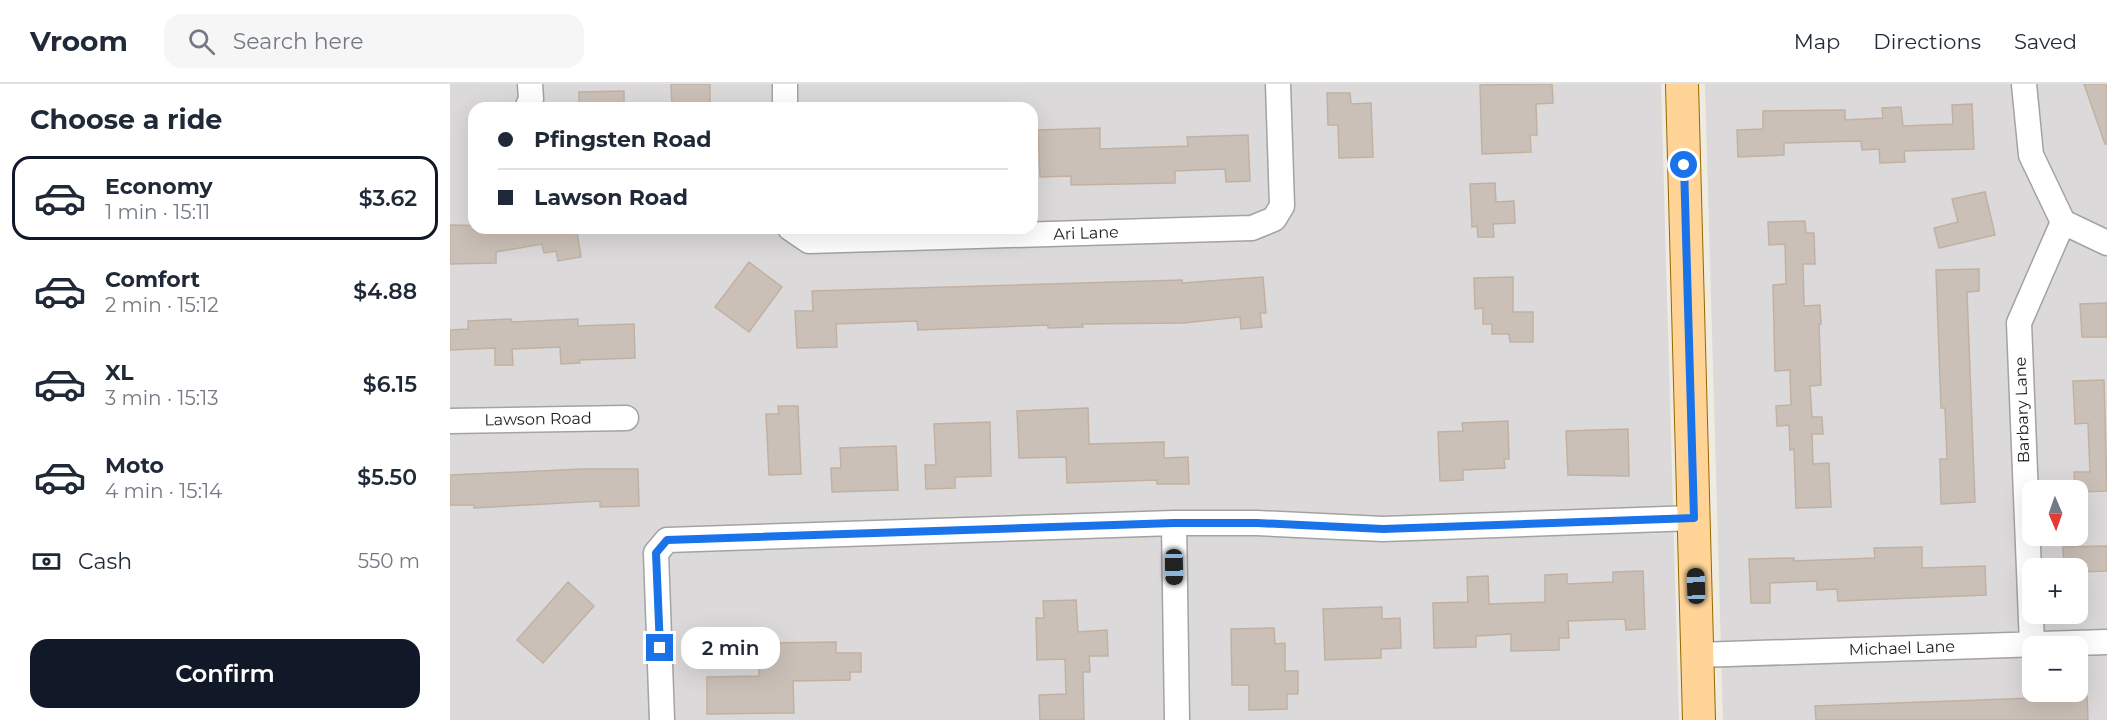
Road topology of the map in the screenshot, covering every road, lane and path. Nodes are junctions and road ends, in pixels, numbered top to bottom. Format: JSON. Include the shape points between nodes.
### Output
{"nodes":[{"id":1,"x":530,"y":84,"type":"edge"},
{"id":2,"x":785,"y":84,"type":"edge"},
{"id":3,"x":1278,"y":84,"type":"edge"},
{"id":4,"x":1682,"y":84,"type":"edge"},
{"id":5,"x":2024,"y":84,"type":"edge"},
{"id":6,"x":530,"y":102,"type":"edge"},
{"id":7,"x":785,"y":102,"type":"edge"},
{"id":8,"x":2063,"y":222,"type":"junction"},
{"id":9,"x":798,"y":234,"type":"edge"},
{"id":10,"x":2107,"y":243,"type":"edge"},
{"id":11,"x":626,"y":418,"type":"dead end"},
{"id":12,"x":450,"y":421,"type":"edge"},
{"id":13,"x":1694,"y":518,"type":"junction"},
{"id":14,"x":1174,"y":523,"type":"junction"},
{"id":15,"x":2031,"y":636,"type":"edge"},
{"id":16,"x":2088,"y":642,"type":"edge"},
{"id":17,"x":2107,"y":642,"type":"edge"},
{"id":18,"x":2022,"y":644,"type":"edge"},
{"id":19,"x":1697,"y":655,"type":"junction"},
{"id":20,"x":662,"y":720,"type":"edge"},
{"id":21,"x":1177,"y":720,"type":"edge"},
{"id":22,"x":1699,"y":720,"type":"edge"}],
"edges":[{"from":1,"to":6,"type":"street"},
{"from":2,"to":7,"type":"street"},
{"from":3,"to":9,"type":"street","name":"Ari Lane","via":[[1282,206],[1274,219],[1252,228],[809,241]]},
{"from":4,"to":13,"type":"main road"},
{"from":5,"to":8,"type":"street","via":[[2031,155]]},
{"from":8,"to":10,"type":"street"},
{"from":8,"to":15,"type":"street","name":"Barbary Lane","via":[[2019,323]]},
{"from":11,"to":12,"type":"street","name":"Lawson Road"},
{"from":13,"to":14,"type":"street","via":[[1383,529]]},
{"from":13,"to":19,"type":"main road"},
{"from":14,"to":20,"type":"street","via":[[667,540],[656,553]]},
{"from":14,"to":21,"type":"street"},
{"from":16,"to":17,"type":"street","name":"Michael Lane"},
{"from":18,"to":19,"type":"street","name":"Michael Lane"},
{"from":19,"to":22,"type":"main road"}]}
